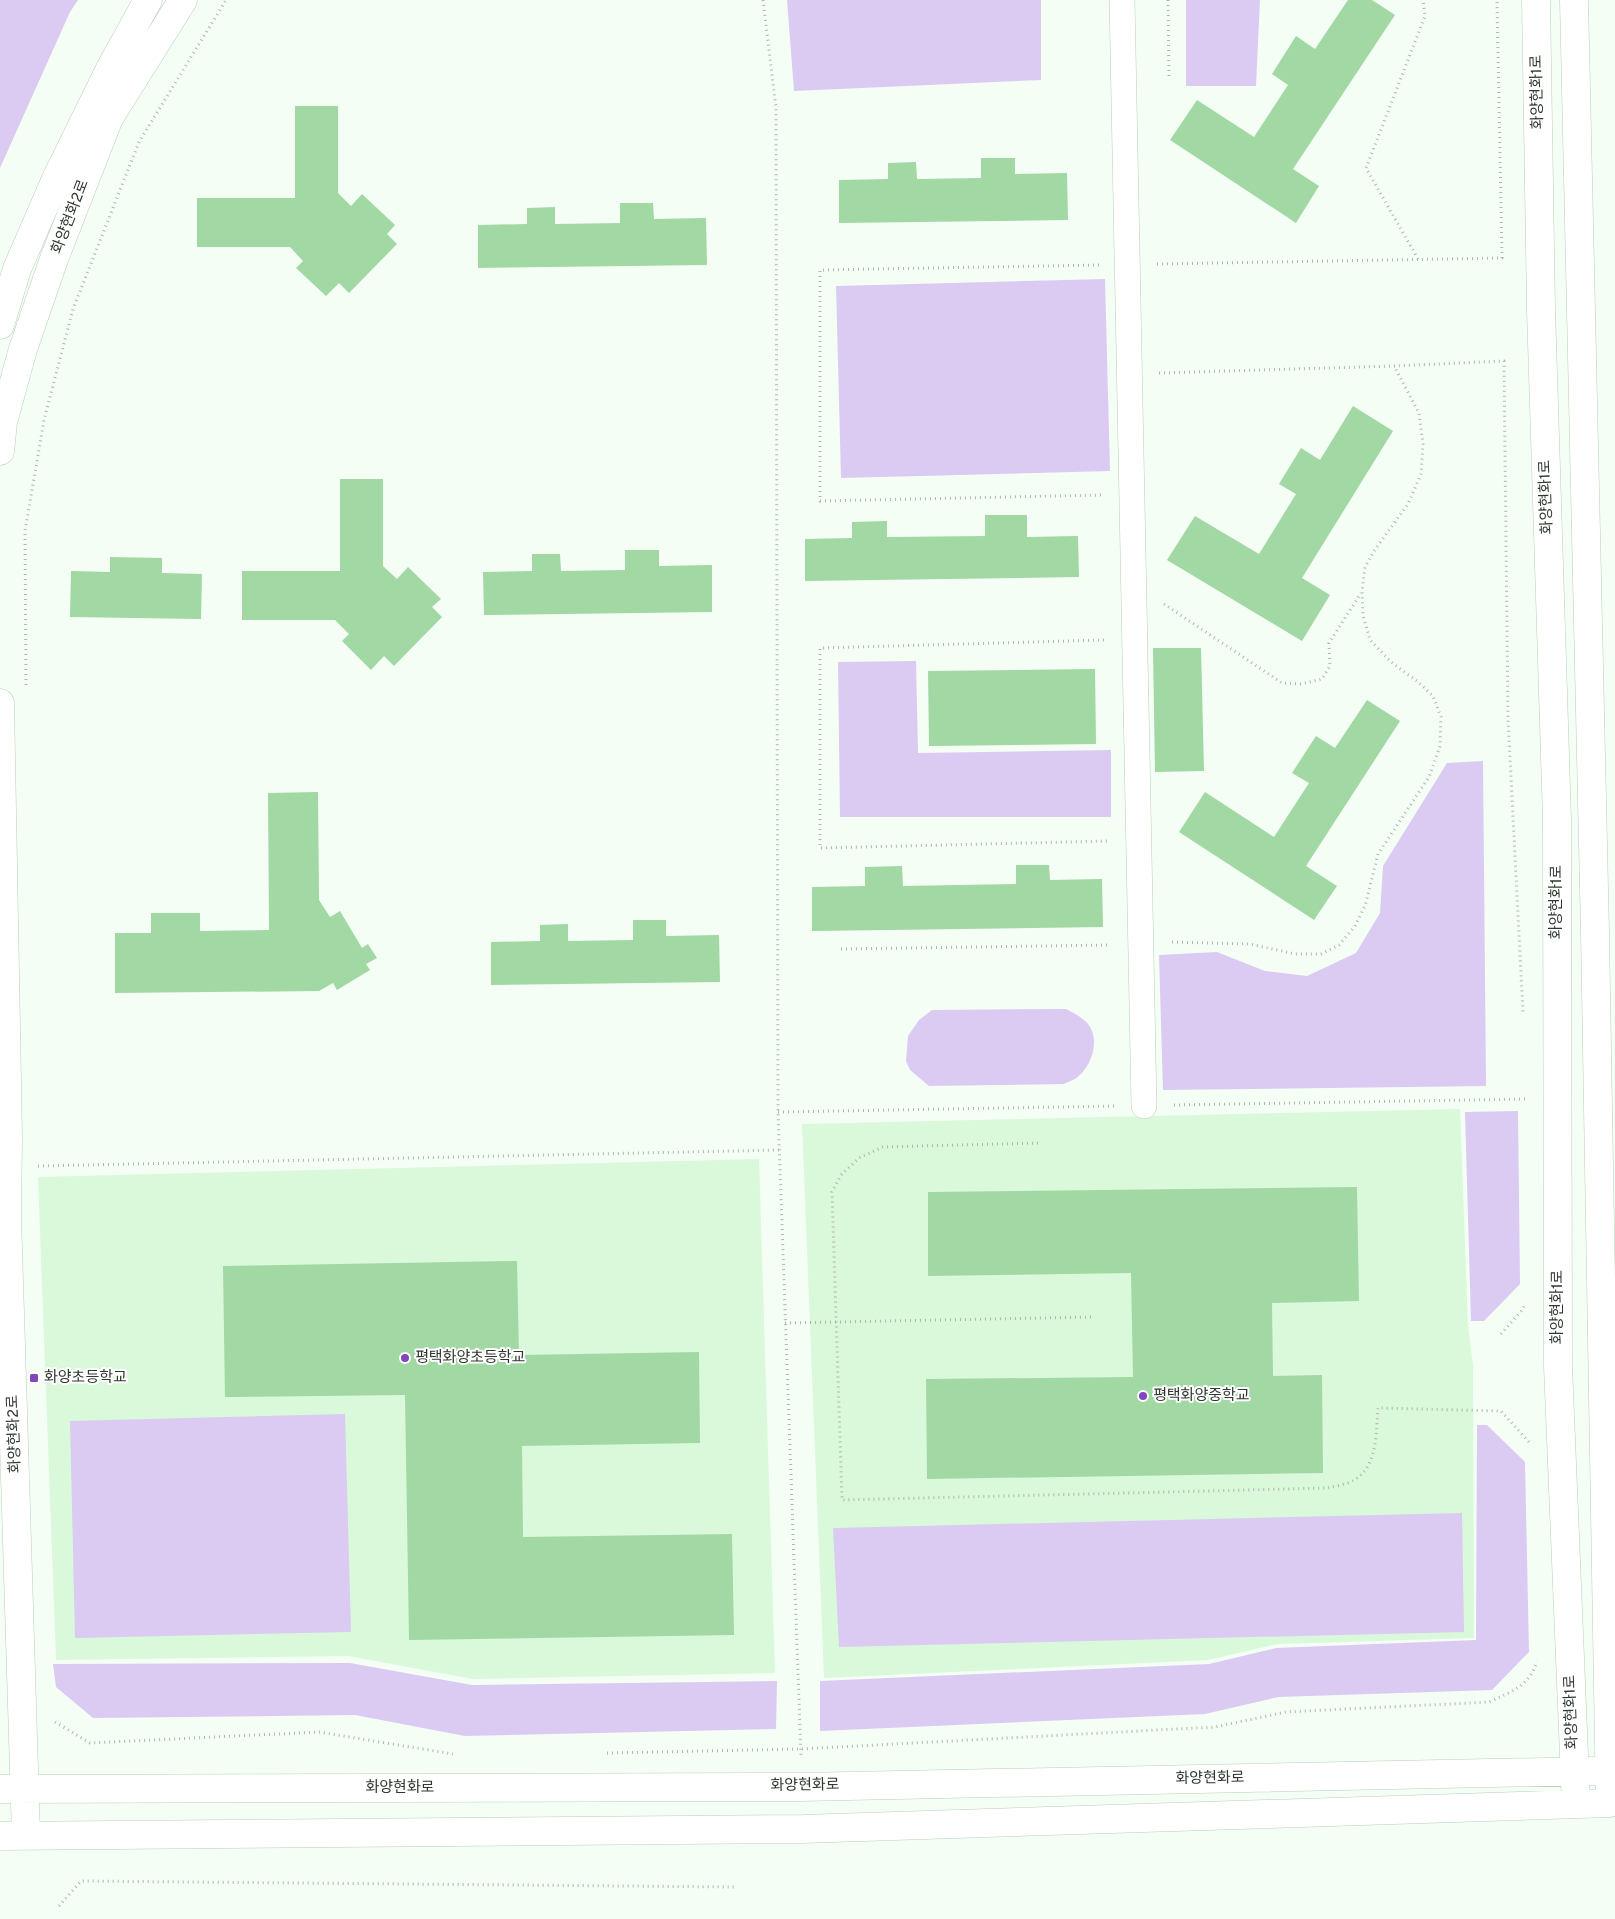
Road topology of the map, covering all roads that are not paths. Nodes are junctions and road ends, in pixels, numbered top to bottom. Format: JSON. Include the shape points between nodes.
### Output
{"nodes":[{"id":1,"x":148,"y":0,"type":"edge"},
{"id":2,"x":183,"y":0,"type":"edge"},
{"id":3,"x":1122,"y":0,"type":"edge"},
{"id":4,"x":1536,"y":0,"type":"edge"},
{"id":5,"x":1574,"y":0,"type":"edge"},
{"id":6,"x":0,"y":325,"type":"edge"},
{"id":7,"x":0,"y":451,"type":"edge"},
{"id":8,"x":0,"y":703,"type":"edge"},
{"id":9,"x":1144,"y":1106,"type":"dead end"},
{"id":10,"x":1610,"y":1770,"type":"junction"},
{"id":11,"x":1574,"y":1772,"type":"junction"},
{"id":12,"x":12,"y":1788,"type":"edge"},
{"id":13,"x":1576,"y":1804,"type":"junction"},
{"id":14,"x":7,"y":1830,"type":"edge"}],
"edges":[{"from":1,"to":6,"type":"street","name":"화양현화2로","via":[[56,180],[17,269]]},
{"from":2,"to":7,"type":"street","name":"화양현화2로","via":[[109,118],[23,349],[3,422]]},
{"from":3,"to":9,"type":"street"},
{"from":4,"to":11,"type":"street","name":"화양현화1로","via":[[1541,310],[1557,820],[1558,1366]]},
{"from":5,"to":10,"type":"street"},
{"from":8,"to":12,"type":"street","name":"화양현화2로","via":[[8,1216],[24,1713]]},
{"from":10,"to":11,"type":"street","name":"화양현화로"},
{"from":10,"to":13,"type":"street","via":[[1610,1803]]},
{"from":11,"to":12,"type":"street","name":"화양현화로","via":[[801,1786]]},
{"from":11,"to":13,"type":"street","name":"화양현화1로"},
{"from":12,"to":14,"type":"street","name":"화양현화2로"},
{"from":13,"to":14,"type":"street","via":[[802,1829],[79,1836]]}]}
